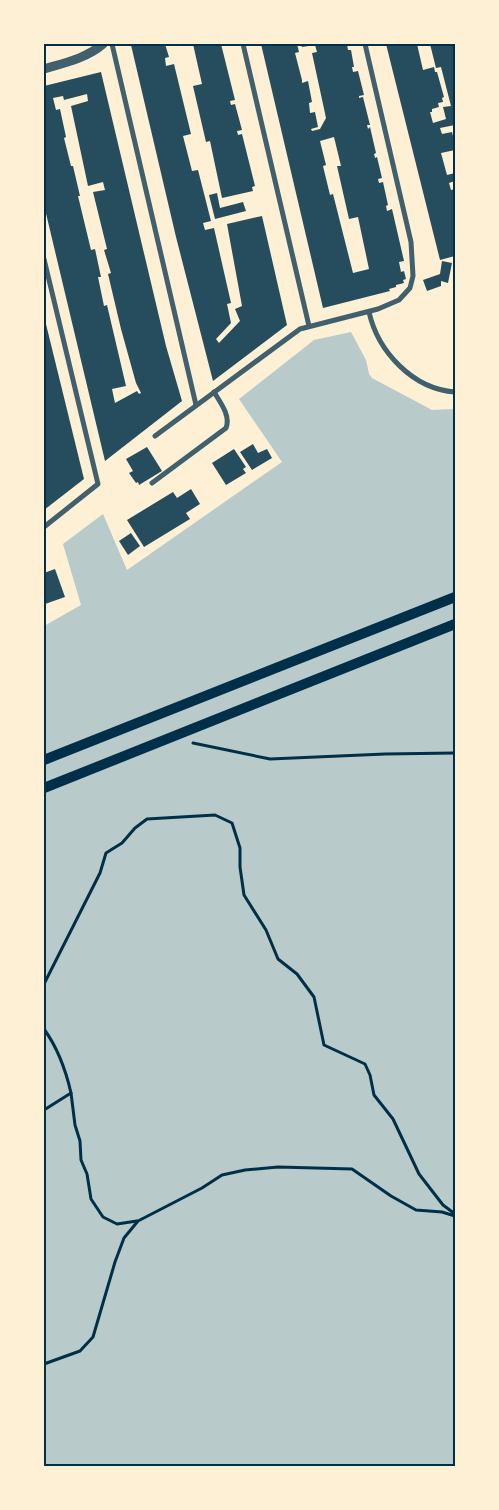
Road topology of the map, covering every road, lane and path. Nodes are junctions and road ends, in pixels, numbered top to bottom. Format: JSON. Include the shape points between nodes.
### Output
{"nodes":[{"id":1,"x":103,"y":44,"type":"edge"},
{"id":2,"x":112,"y":44,"type":"edge"},
{"id":3,"x":243,"y":44,"type":"edge"},
{"id":4,"x":365,"y":44,"type":"edge"},
{"id":5,"x":44,"y":69,"type":"edge"},
{"id":6,"x":44,"y":259,"type":"edge"},
{"id":7,"x":368,"y":312,"type":"junction"},
{"id":8,"x":309,"y":326,"type":"junction"},
{"id":9,"x":214,"y":392,"type":"junction"},
{"id":10,"x":455,"y":392,"type":"edge"},
{"id":11,"x":196,"y":405,"type":"junction"},
{"id":12,"x":155,"y":436,"type":"dead end"},
{"id":13,"x":152,"y":483,"type":"dead end"},
{"id":14,"x":44,"y":527,"type":"edge"},
{"id":15,"x":455,"y":597,"type":"edge"},
{"id":16,"x":455,"y":624,"type":"edge"},
{"id":17,"x":169,"y":738,"type":"junction"},
{"id":18,"x":455,"y":753,"type":"edge"},
{"id":19,"x":44,"y":760,"type":"edge"},
{"id":20,"x":44,"y":788,"type":"edge"},
{"id":21,"x":44,"y":984,"type":"edge"},
{"id":22,"x":44,"y":1029,"type":"edge"},
{"id":23,"x":71,"y":1093,"type":"junction"},
{"id":24,"x":44,"y":1110,"type":"edge"},
{"id":25,"x":455,"y":1215,"type":"edge"},
{"id":26,"x":138,"y":1221,"type":"junction"},
{"id":27,"x":44,"y":1364,"type":"edge"}],
"edges":[{"from":1,"to":5,"type":"street","via":[[88,54]]},
{"from":2,"to":11,"type":"street"},
{"from":3,"to":8,"type":"street"},
{"from":4,"to":7,"type":"street","via":[[413,253],[410,288],[398,300]]},
{"from":6,"to":14,"type":"street","via":[[98,484]]},
{"from":7,"to":8,"type":"street"},
{"from":7,"to":10,"type":"street","via":[[382,344],[402,368],[424,383]]},
{"from":8,"to":9,"type":"street","via":[[294,333]]},
{"from":9,"to":11,"type":"street"},
{"from":9,"to":13,"type":"street","via":[[227,416],[226,428]]},
{"from":11,"to":12,"type":"street"},
{"from":15,"to":19,"type":"main road"},
{"from":16,"to":17,"type":"main road"},
{"from":17,"to":18,"type":"path","via":[[270,760]]},
{"from":17,"to":20,"type":"main road"},
{"from":21,"to":25,"type":"path","via":[[100,873],[106,853],[122,843],[135,828],[147,819],[193,815],[215,814],[232,823],[240,848],[244,896],[266,930],[278,959],[297,974],[314,997],[324,1045],[365,1064],[374,1095],[393,1119],[419,1174]]},
{"from":22,"to":23,"type":"path","via":[[62,1063]]},
{"from":23,"to":24,"type":"path"},
{"from":23,"to":26,"type":"path","via":[[91,1200],[103,1217],[118,1224]]},
{"from":25,"to":26,"type":"path","via":[[416,1210],[352,1169],[278,1167],[222,1175]]},
{"from":26,"to":27,"type":"path","via":[[124,1238],[93,1337],[80,1351]]}]}
